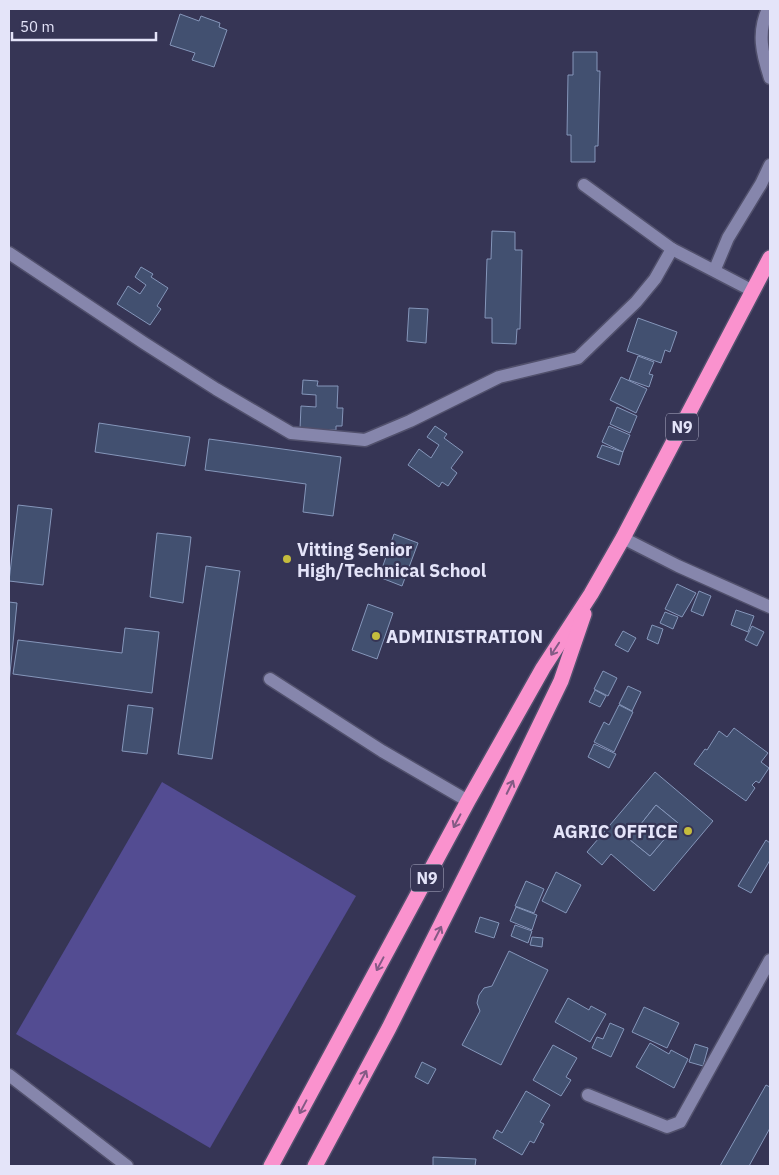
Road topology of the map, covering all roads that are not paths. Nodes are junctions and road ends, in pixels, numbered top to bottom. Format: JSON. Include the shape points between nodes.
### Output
{"nodes":[{"id":1,"x":768,"y":9,"type":"edge"},
{"id":2,"x":770,"y":78,"type":"edge"},
{"id":3,"x":770,"y":165,"type":"edge"},
{"id":4,"x":584,"y":185,"type":"dead end"},
{"id":5,"x":672,"y":248,"type":"junction"},
{"id":6,"x":9,"y":253,"type":"edge"},
{"id":7,"x":770,"y":258,"type":"edge"},
{"id":8,"x":715,"y":269,"type":"junction"},
{"id":9,"x":753,"y":291,"type":"junction"},
{"id":10,"x":623,"y":538,"type":"junction"},
{"id":11,"x":591,"y":594,"type":"junction"},
{"id":12,"x":770,"y":607,"type":"edge"},
{"id":13,"x":270,"y":679,"type":"dead end"},
{"id":14,"x":468,"y":801,"type":"junction"},
{"id":15,"x":770,"y":960,"type":"edge"},
{"id":16,"x":9,"y":1075,"type":"edge"},
{"id":17,"x":588,"y":1095,"type":"dead end"},
{"id":18,"x":127,"y":1166,"type":"edge"},
{"id":19,"x":272,"y":1166,"type":"edge"},
{"id":20,"x":315,"y":1166,"type":"edge"}],
"edges":[{"from":1,"to":2,"type":"street","via":[[763,21],[761,45]]},
{"from":3,"to":8,"type":"street","via":[[728,238]]},
{"from":4,"to":5,"type":"street"},
{"from":5,"to":6,"type":"street","via":[[655,279],[636,302],[578,358],[499,377],[364,440],[291,432],[168,359]]},
{"from":5,"to":8,"type":"street"},
{"from":7,"to":9,"type":"highway","number":"N9"},
{"from":8,"to":9,"type":"street"},
{"from":9,"to":10,"type":"highway","number":"N9"},
{"from":10,"to":11,"type":"highway","number":"N9"},
{"from":10,"to":12,"type":"street"},
{"from":11,"to":14,"type":"highway","number":"N9","one_way":true,"via":[[543,668]]},
{"from":20,"to":11,"type":"highway","number":"N9","one_way":true,"via":[[458,893],[561,681]]},
{"from":13,"to":14,"type":"street","via":[[382,751]]},
{"from":14,"to":19,"type":"highway","number":"N9","one_way":true},
{"from":15,"to":17,"type":"street","via":[[680,1122],[667,1127]]},
{"from":16,"to":18,"type":"street"}]}
